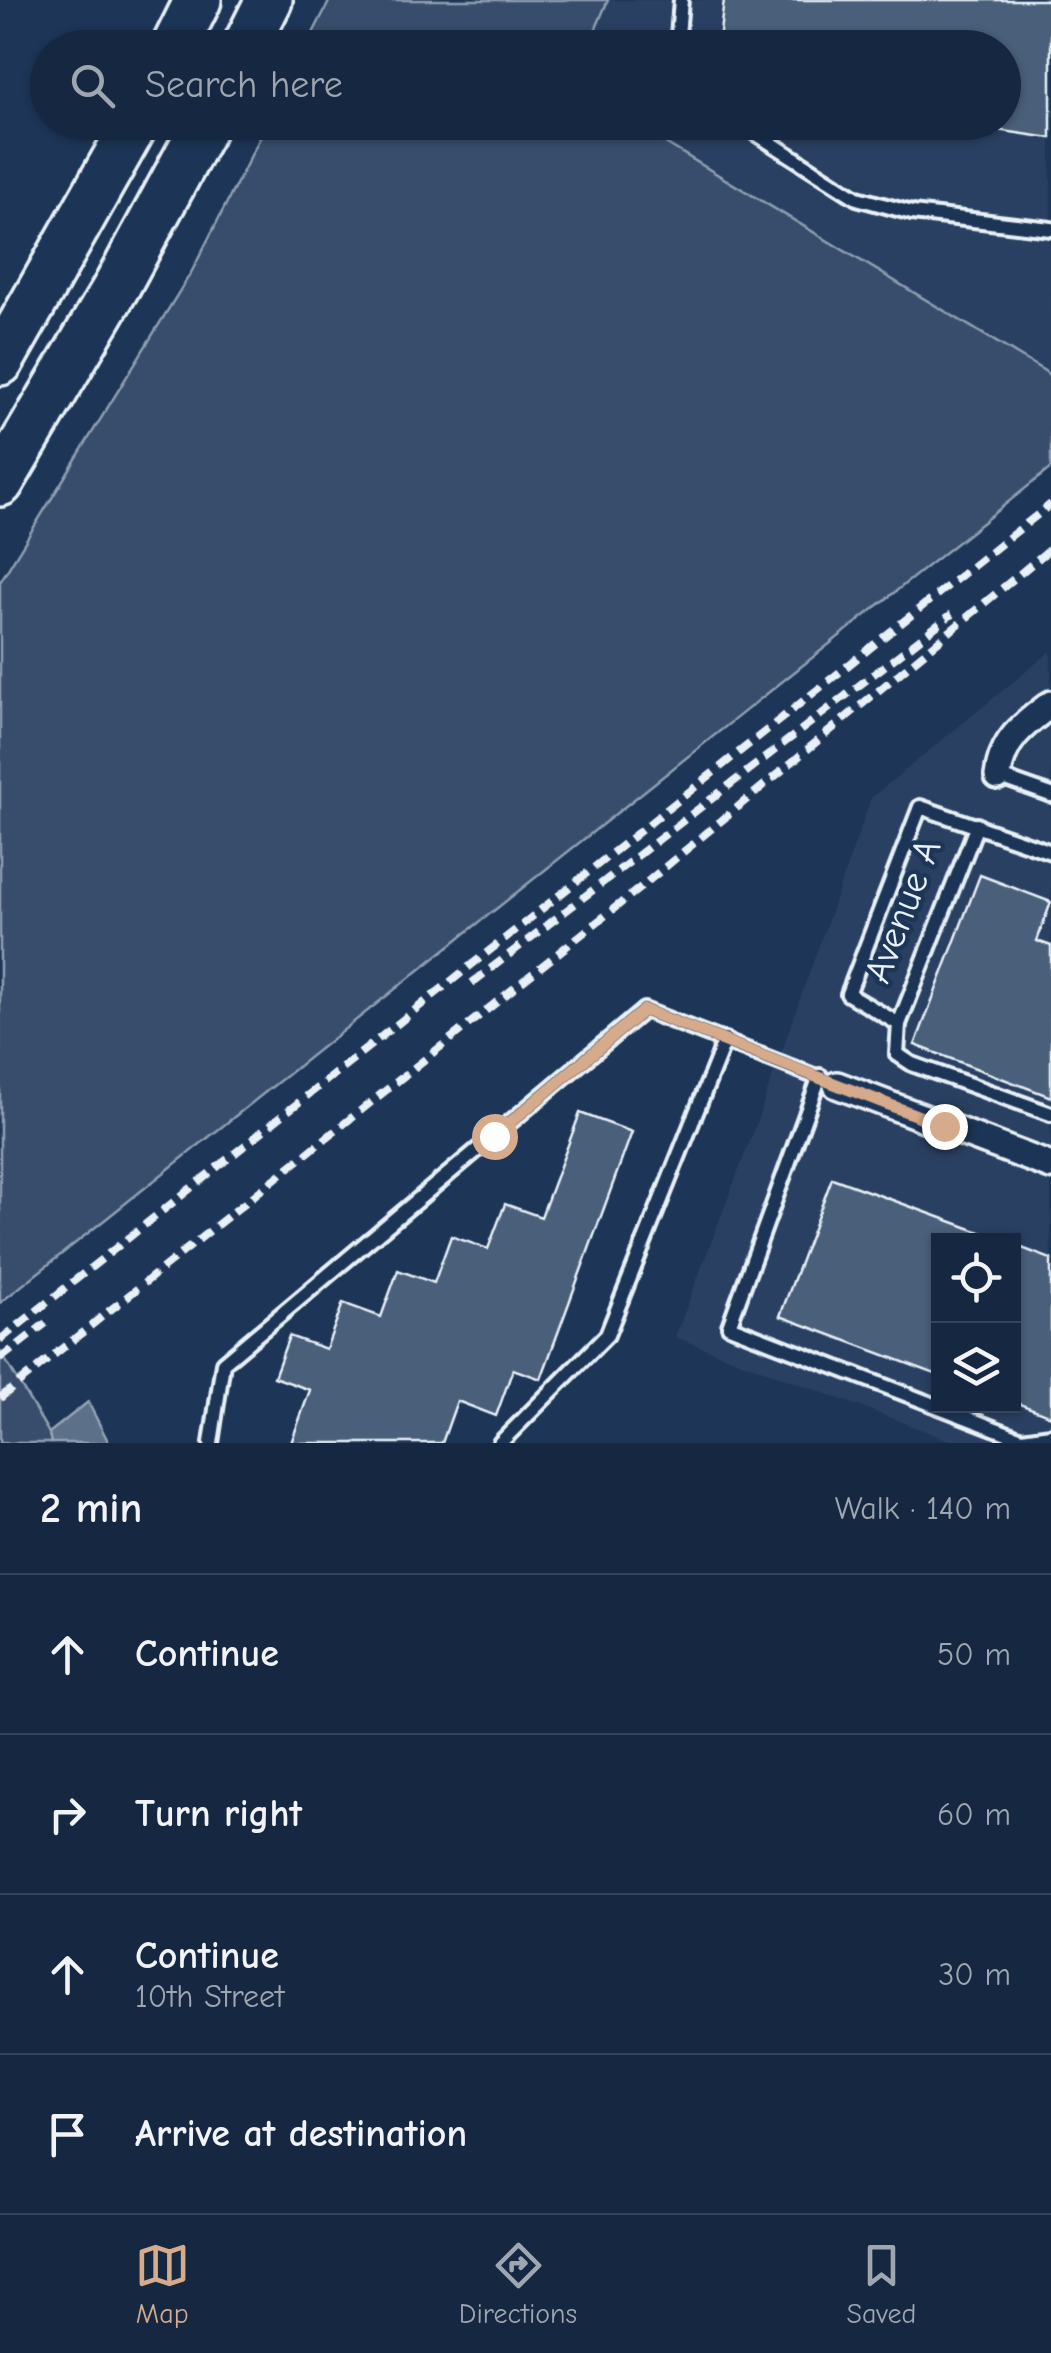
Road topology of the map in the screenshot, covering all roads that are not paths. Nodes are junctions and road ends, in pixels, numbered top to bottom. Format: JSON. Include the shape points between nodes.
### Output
{"nodes":[{"id":1,"x":198,"y":0,"type":"edge"},
{"id":2,"x":269,"y":0,"type":"edge"},
{"id":3,"x":681,"y":0,"type":"edge"},
{"id":4,"x":183,"y":30,"type":"edge"},
{"id":5,"x":254,"y":30,"type":"edge"},
{"id":6,"x":678,"y":30,"type":"edge"},
{"id":7,"x":126,"y":140,"type":"edge"},
{"id":8,"x":196,"y":140,"type":"edge"},
{"id":9,"x":766,"y":140,"type":"edge"},
{"id":10,"x":1051,"y":229,"type":"edge"},
{"id":11,"x":0,"y":362,"type":"edge"},
{"id":12,"x":0,"y":483,"type":"edge"},
{"id":13,"x":1051,"y":704,"type":"edge"},
{"id":14,"x":998,"y":776,"type":"joint"},
{"id":15,"x":1051,"y":796,"type":"edge"},
{"id":16,"x":977,"y":825,"type":"junction"},
{"id":17,"x":1051,"y":852,"type":"edge"},
{"id":18,"x":900,"y":1024,"type":"junction"},
{"id":19,"x":725,"y":1040,"type":"junction"},
{"id":20,"x":829,"y":1080,"type":"junction"},
{"id":21,"x":1051,"y":1114,"type":"edge"},
{"id":22,"x":1051,"y":1166,"type":"edge"},
{"id":23,"x":1051,"y":1435,"type":"edge"},
{"id":24,"x":211,"y":1443,"type":"edge"},
{"id":25,"x":500,"y":1443,"type":"edge"}],
"edges":[{"from":1,"to":4,"type":"highway"},
{"from":2,"to":5,"type":"highway"},
{"from":3,"to":6,"type":"lane"},
{"from":7,"to":11,"type":"highway"},
{"from":8,"to":12,"type":"highway"},
{"from":9,"to":10,"type":"lane","via":[[857,198],[912,213]]},
{"from":13,"to":14,"type":"street","via":[[1000,752]]},
{"from":14,"to":15,"type":"lane"},
{"from":16,"to":17,"type":"lane"},
{"from":16,"to":18,"type":"lane","name":"Avenue A"},
{"from":16,"to":18,"type":"lane","via":[[920,807],[848,994]]},
{"from":18,"to":21,"type":"lane","via":[[897,1054],[912,1064]]},
{"from":19,"to":20,"type":"lane"},
{"from":19,"to":24,"type":"lane","via":[[644,1010],[223,1363]]},
{"from":19,"to":25,"type":"lane","via":[[607,1335]]},
{"from":20,"to":22,"type":"street"},
{"from":20,"to":23,"type":"lane","via":[[728,1326],[1022,1439]]}]}
